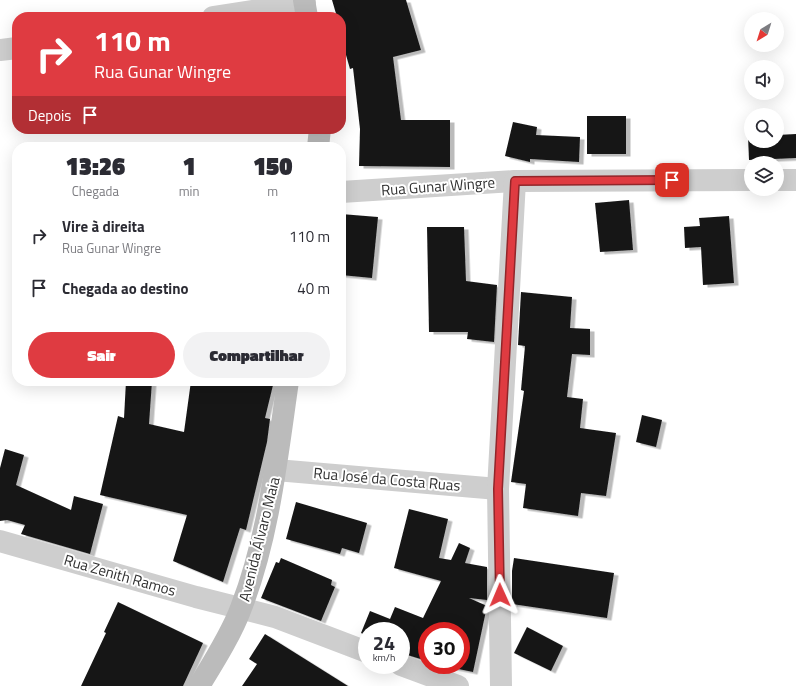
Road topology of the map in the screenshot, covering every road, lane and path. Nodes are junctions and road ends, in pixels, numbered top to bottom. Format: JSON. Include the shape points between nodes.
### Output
{"nodes":[{"id":1,"x":305,"y":7,"type":"edge"},
{"id":2,"x":259,"y":12,"type":"edge"},
{"id":3,"x":12,"y":49,"type":"edge"},
{"id":4,"x":0,"y":50,"type":"edge"},
{"id":5,"x":744,"y":180,"type":"edge"},
{"id":6,"x":784,"y":180,"type":"edge"},
{"id":7,"x":796,"y":180,"type":"edge"},
{"id":8,"x":515,"y":181,"type":"junction"},
{"id":9,"x":346,"y":192,"type":"edge"},
{"id":10,"x":287,"y":386,"type":"edge"},
{"id":11,"x":276,"y":470,"type":"junction"},
{"id":12,"x":498,"y":489,"type":"junction"},
{"id":13,"x":0,"y":541,"type":"edge"},
{"id":14,"x":241,"y":609,"type":"junction"},
{"id":15,"x":358,"y":649,"type":"edge"},
{"id":16,"x":410,"y":667,"type":"edge"},
{"id":17,"x":199,"y":686,"type":"edge"},
{"id":18,"x":458,"y":686,"type":"edge"},
{"id":19,"x":501,"y":686,"type":"edge"}],
"edges":[{"from":1,"to":2,"type":"street"},
{"from":3,"to":4,"type":"street"},
{"from":5,"to":8,"type":"street","name":"Rua Gunar Wingre"},
{"from":6,"to":7,"type":"street"},
{"from":8,"to":9,"type":"street","name":"Rua Gunar Wingre"},
{"from":8,"to":12,"type":"street"},
{"from":10,"to":11,"type":"street","name":"Avenida Álvaro Maia"},
{"from":11,"to":12,"type":"street","name":"Rua José da Costa Ruas"},
{"from":11,"to":14,"type":"street","name":"Avenida Álvaro Maia","via":[[260,546]]},
{"from":12,"to":19,"type":"street"},
{"from":13,"to":14,"type":"street","name":"Rua Zenith Ramos"},
{"from":14,"to":15,"type":"street","name":"Rua Zenith Ramos","via":[[275,617]]},
{"from":14,"to":17,"type":"street","name":"Avenida Álvaro Maia"},
{"from":16,"to":18,"type":"street"}]}
